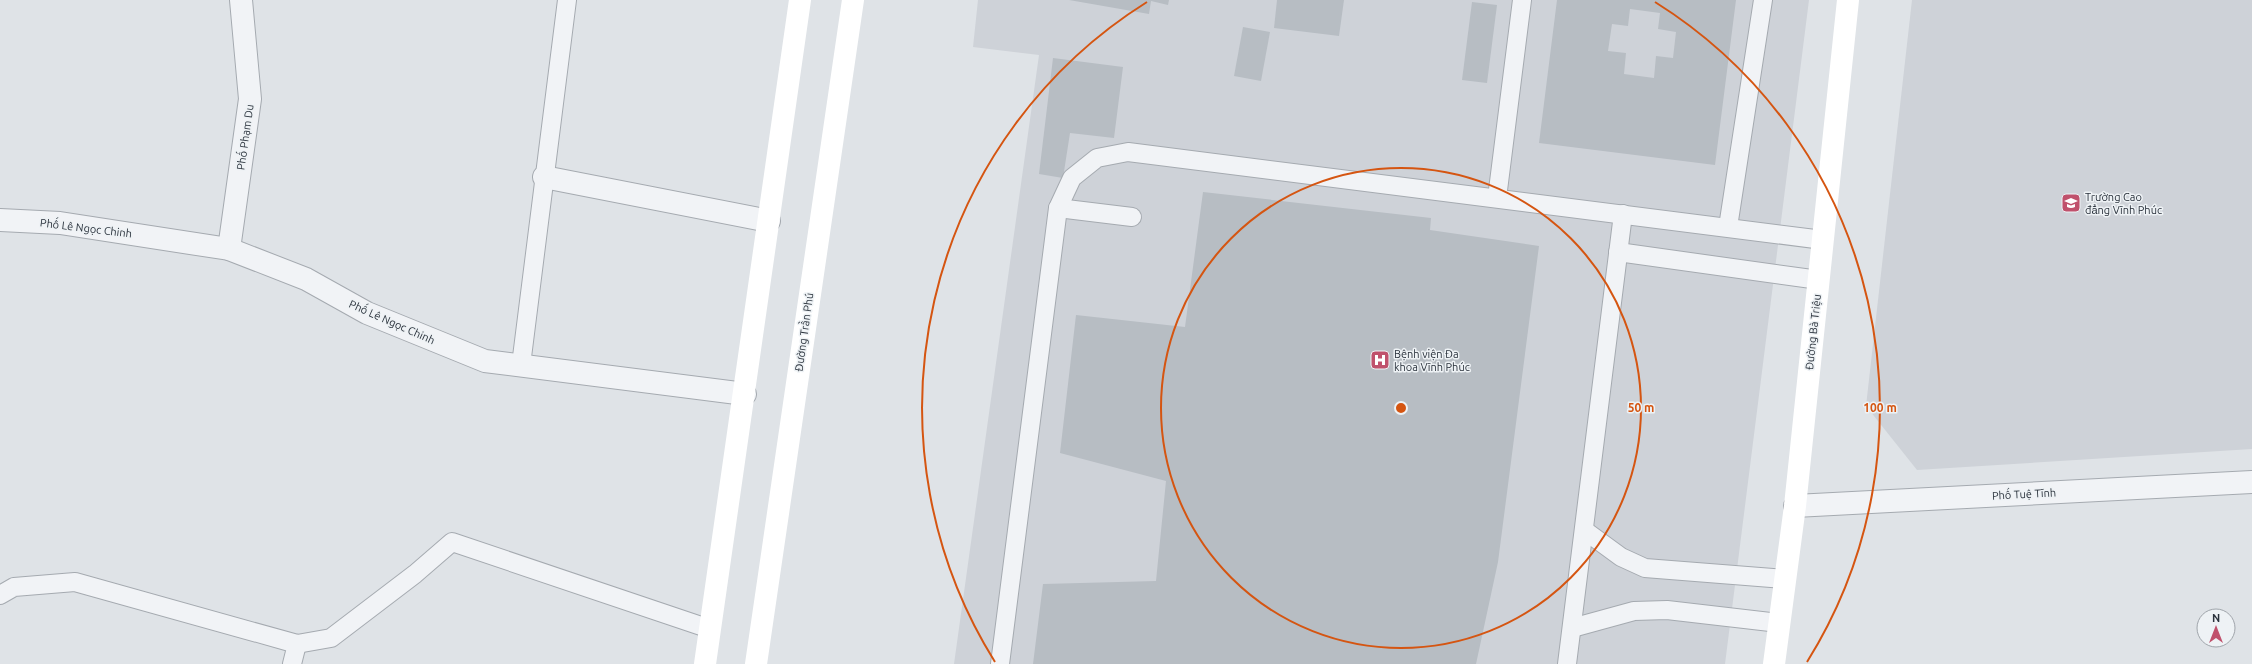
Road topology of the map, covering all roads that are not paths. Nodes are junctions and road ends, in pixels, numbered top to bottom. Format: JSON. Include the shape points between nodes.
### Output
{"nodes":[{"id":1,"x":241,"y":0,"type":"edge"},
{"id":2,"x":567,"y":0,"type":"edge"},
{"id":3,"x":800,"y":0,"type":"edge"},
{"id":4,"x":853,"y":0,"type":"edge"},
{"id":5,"x":1522,"y":0,"type":"edge"},
{"id":6,"x":1763,"y":0,"type":"edge"},
{"id":7,"x":1848,"y":0,"type":"edge"},
{"id":8,"x":544,"y":176,"type":"junction"},
{"id":9,"x":1497,"y":198,"type":"junction"},
{"id":10,"x":1058,"y":208,"type":"junction"},
{"id":11,"x":1623,"y":214,"type":"junction"},
{"id":12,"x":1132,"y":217,"type":"dead end"},
{"id":13,"x":0,"y":220,"type":"edge"},
{"id":14,"x":769,"y":221,"type":"junction"},
{"id":15,"x":1728,"y":228,"type":"junction"},
{"id":16,"x":1823,"y":240,"type":"junction"},
{"id":17,"x":229,"y":249,"type":"junction"},
{"id":18,"x":1618,"y":252,"type":"junction"},
{"id":19,"x":1819,"y":280,"type":"junction"},
{"id":20,"x":521,"y":365,"type":"junction"},
{"id":21,"x":745,"y":394,"type":"junction"},
{"id":22,"x":2252,"y":482,"type":"edge"},
{"id":23,"x":1795,"y":506,"type":"junction"},
{"id":24,"x":1584,"y":530,"type":"junction"},
{"id":25,"x":1785,"y":579,"type":"junction"},
{"id":26,"x":0,"y":595,"type":"edge"},
{"id":27,"x":1779,"y":623,"type":"junction"},
{"id":28,"x":1572,"y":628,"type":"junction"},
{"id":29,"x":710,"y":629,"type":"junction"},
{"id":30,"x":296,"y":644,"type":"junction"},
{"id":31,"x":292,"y":664,"type":"edge"},
{"id":32,"x":705,"y":664,"type":"edge"},
{"id":33,"x":756,"y":664,"type":"edge"},
{"id":34,"x":1000,"y":664,"type":"edge"},
{"id":35,"x":1567,"y":664,"type":"edge"},
{"id":36,"x":1774,"y":664,"type":"edge"}],
"edges":[{"from":1,"to":17,"type":"street","name":"Phố Phạm Du","via":[[250,99]]},
{"from":2,"to":8,"type":"lane"},
{"from":3,"to":14,"type":"main road"},
{"from":4,"to":33,"type":"main road","name":"Đường Trần Phú"},
{"from":5,"to":9,"type":"lane"},
{"from":6,"to":15,"type":"lane"},
{"from":7,"to":16,"type":"main road","name":"Đường Bà Triệu"},
{"from":8,"to":14,"type":"street"},
{"from":8,"to":20,"type":"lane"},
{"from":9,"to":10,"type":"lane","via":[[1128,152],[1097,158],[1072,178]]},
{"from":9,"to":11,"type":"lane"},
{"from":10,"to":12,"type":"lane"},
{"from":10,"to":34,"type":"lane"},
{"from":11,"to":15,"type":"lane"},
{"from":11,"to":18,"type":"lane"},
{"from":13,"to":17,"type":"street","name":"Phố Lê Ngọc Chinh","via":[[60,223]]},
{"from":14,"to":21,"type":"main road"},
{"from":15,"to":16,"type":"lane"},
{"from":16,"to":19,"type":"main road","name":"Đường Bà Triệu"},
{"from":17,"to":20,"type":"street","name":"Phố Lê Ngọc Chinh","via":[[306,279],[367,313],[423,337],[485,361]]},
{"from":18,"to":19,"type":"lane"},
{"from":18,"to":24,"type":"lane"},
{"from":19,"to":23,"type":"main road","name":"Đường Bà Triệu"},
{"from":20,"to":21,"type":"street","name":"Phố Lê Ngọc Chinh"},
{"from":21,"to":29,"type":"main road"},
{"from":22,"to":23,"type":"street","name":"Phố Tuệ Tĩnh"},
{"from":23,"to":25,"type":"main road","name":"Đường Bà Triệu"},
{"from":24,"to":25,"type":"lane","via":[[1621,558],[1645,568]]},
{"from":24,"to":28,"type":"lane"},
{"from":25,"to":27,"type":"main road","name":"Đường Bà Triệu"},
{"from":26,"to":30,"type":"lane","via":[[14,587],[75,582]]},
{"from":27,"to":28,"type":"lane","via":[[1667,610],[1634,611]]},
{"from":27,"to":36,"type":"main road","name":"Đường Bà Triệu"},
{"from":28,"to":35,"type":"lane"},
{"from":29,"to":30,"type":"lane","via":[[452,542],[415,574],[331,638]]},
{"from":29,"to":32,"type":"main road"},
{"from":30,"to":31,"type":"lane"}]}
